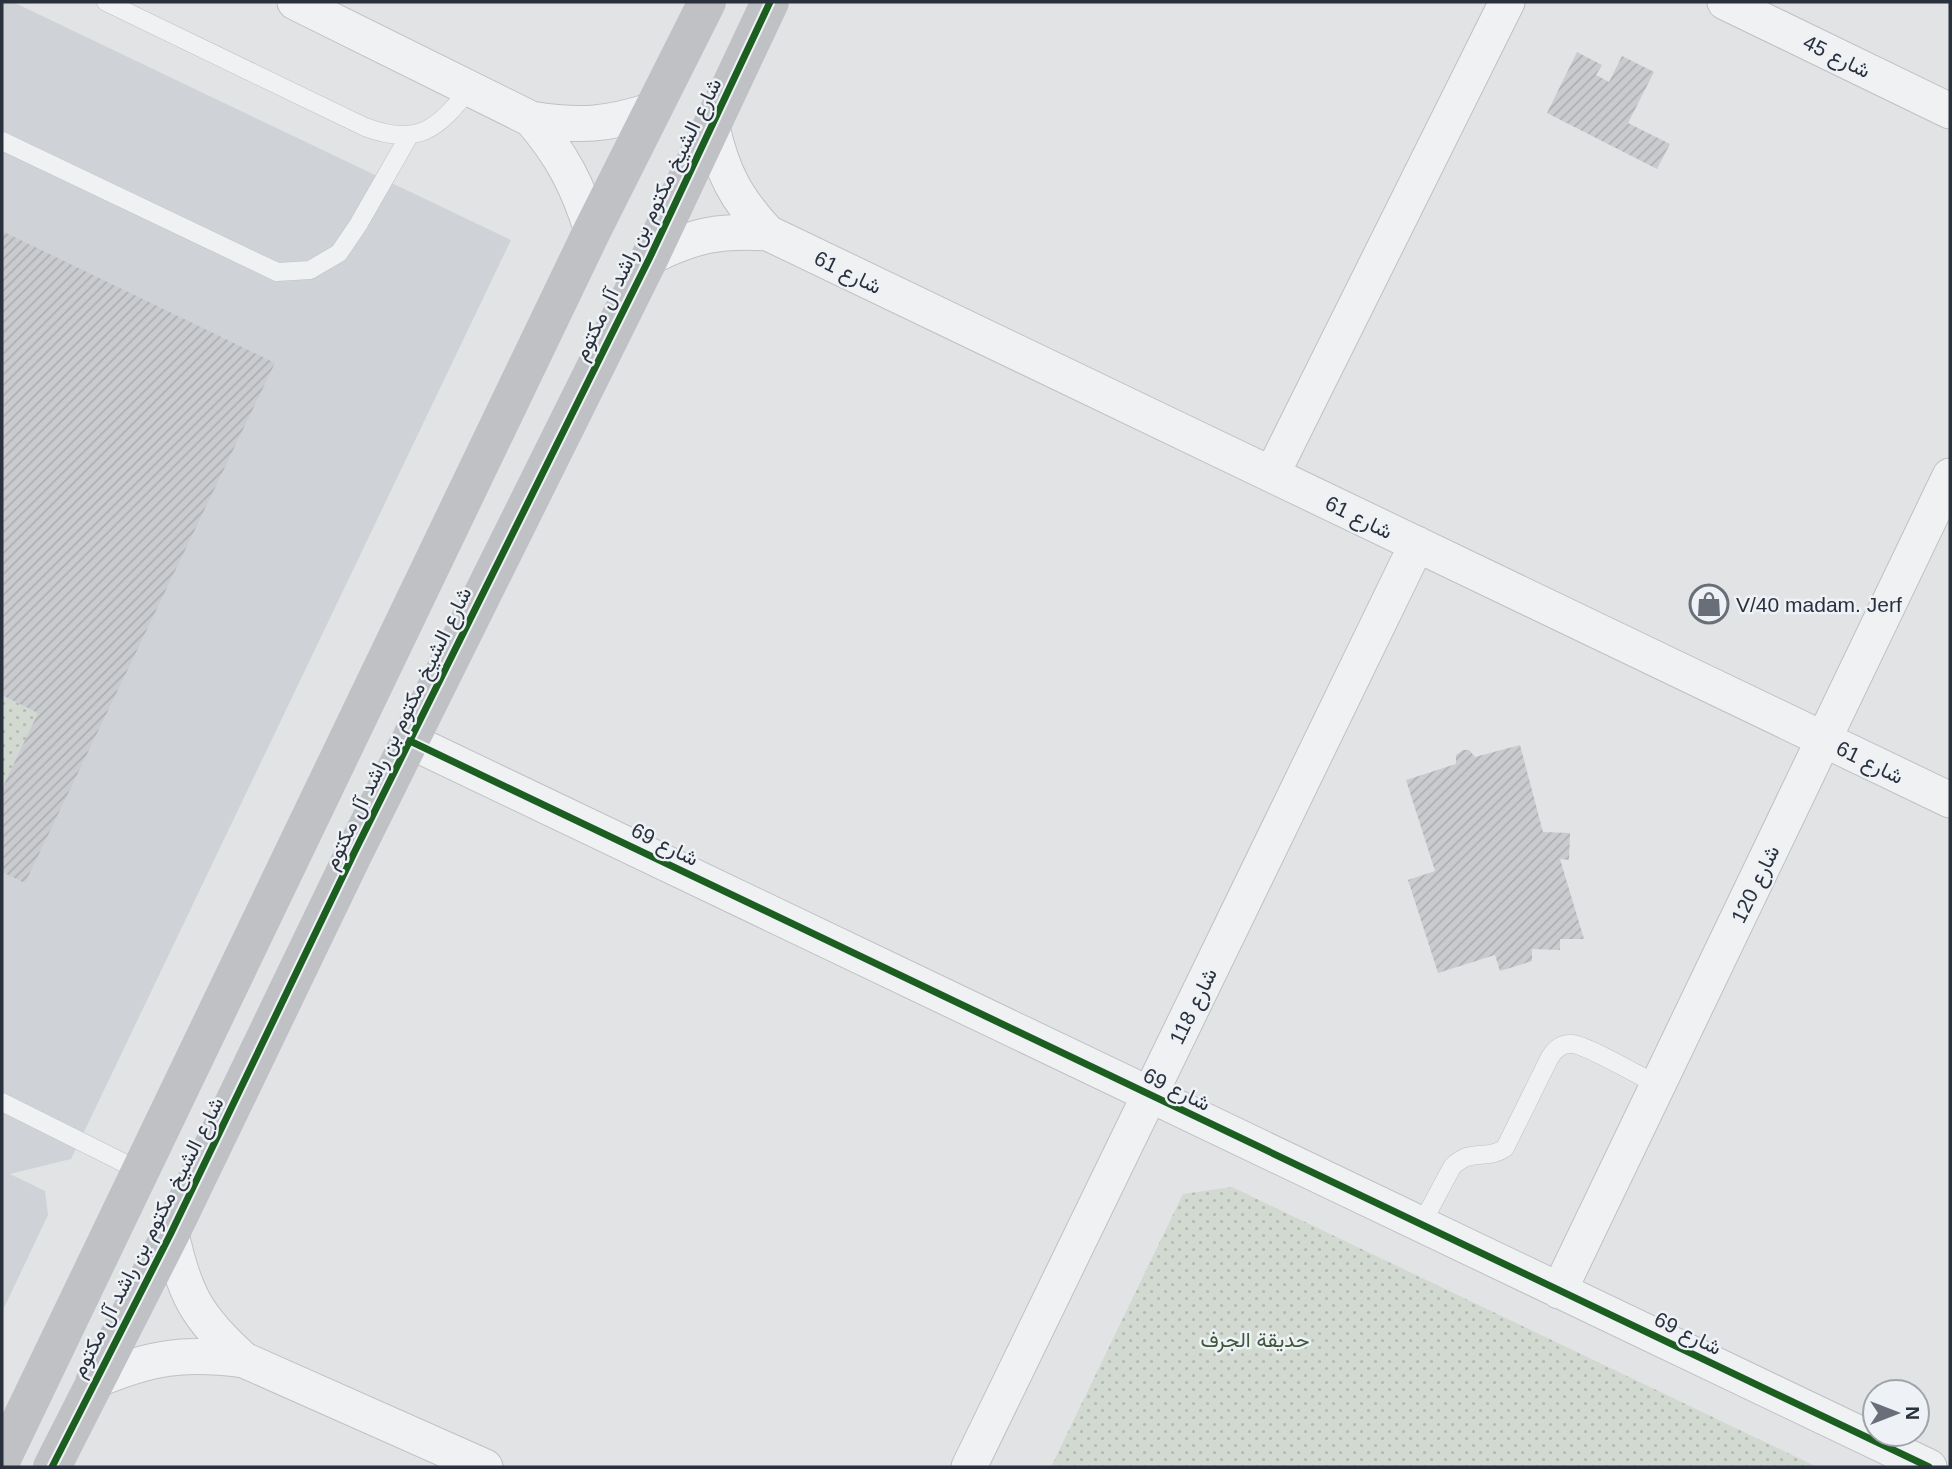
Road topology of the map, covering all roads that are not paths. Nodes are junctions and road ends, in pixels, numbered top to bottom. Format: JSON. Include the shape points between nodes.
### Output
{"nodes":[{"id":1,"x":106,"y":2,"type":"edge"},
{"id":2,"x":295,"y":2,"type":"edge"},
{"id":3,"x":707,"y":2,"type":"edge"},
{"id":4,"x":770,"y":2,"type":"edge"},
{"id":5,"x":1507,"y":2,"type":"edge"},
{"id":6,"x":1725,"y":2,"type":"edge"},
{"id":7,"x":470,"y":89,"type":"junction"},
{"id":8,"x":653,"y":110,"type":"junction"},
{"id":9,"x":1950,"y":111,"type":"edge"},
{"id":10,"x":531,"y":119,"type":"junction"},
{"id":11,"x":712,"y":127,"type":"junction"},
{"id":12,"x":409,"y":136,"type":"junction"},
{"id":13,"x":2,"y":141,"type":"edge"},
{"id":14,"x":592,"y":231,"type":"junction"},
{"id":15,"x":768,"y":233,"type":"junction"},
{"id":16,"x":650,"y":257,"type":"junction"},
{"id":17,"x":1272,"y":474,"type":"junction"},
{"id":18,"x":1950,"y":476,"type":"edge"},
{"id":19,"x":1417,"y":544,"type":"junction"},
{"id":20,"x":1824,"y":739,"type":"junction"},
{"id":21,"x":410,"y":741,"type":"junction"},
{"id":22,"x":1950,"y":800,"type":"edge"},
{"id":23,"x":1658,"y":1085,"type":"junction"},
{"id":24,"x":1150,"y":1095,"type":"junction"},
{"id":25,"x":2,"y":1101,"type":"edge"},
{"id":26,"x":140,"y":1171,"type":"junction"},
{"id":27,"x":1421,"y":1225,"type":"junction"},
{"id":28,"x":171,"y":1233,"type":"junction"},
{"id":29,"x":1559,"y":1291,"type":"junction"},
{"id":30,"x":244,"y":1360,"type":"junction"},
{"id":31,"x":94,"y":1381,"type":"junction"},
{"id":32,"x":2,"y":1459,"type":"edge"},
{"id":33,"x":52,"y":1467,"type":"edge"},
{"id":34,"x":485,"y":1467,"type":"edge"},
{"id":35,"x":970,"y":1467,"type":"edge"},
{"id":36,"x":1929,"y":1467,"type":"edge"}],
"edges":[{"from":1,"to":12,"type":"lane","via":[[365,127]]},
{"from":2,"to":7,"type":"street"},
{"from":3,"to":8,"type":"street","name":"شارع الشيخ مكتوم بن راشد آل مكتوم"},
{"from":4,"to":11,"type":"street","name":"شارع الشيخ مكتوم بن راشد آل مكتوم"},
{"from":5,"to":17,"type":"street"},
{"from":6,"to":9,"type":"street","name":"شارع 45"},
{"from":7,"to":10,"type":"street"},
{"from":7,"to":12,"type":"lane","via":[[449,116]]},
{"from":8,"to":10,"type":"street","via":[[593,125]]},
{"from":8,"to":14,"type":"street","name":"شارع الشيخ مكتوم بن راشد آل مكتوم"},
{"from":10,"to":14,"type":"street","via":[[569,170]]},
{"from":11,"to":15,"type":"street","name":"شارع 61","via":[[730,185]]},
{"from":11,"to":16,"type":"street","name":"شارع الشيخ مكتوم بن راشد آل مكتوم"},
{"from":12,"to":13,"type":"lane","via":[[339,253],[310,270],[277,272]]},
{"from":14,"to":26,"type":"street","name":"شارع الشيخ مكتوم بن راشد آل مكتوم"},
{"from":15,"to":16,"type":"street","name":"شارع 61","via":[[706,234]]},
{"from":15,"to":17,"type":"street","name":"شارع 61"},
{"from":16,"to":21,"type":"street","name":"شارع الشيخ مكتوم بن راشد آل مكتوم"},
{"from":17,"to":19,"type":"street","name":"شارع 61"},
{"from":18,"to":20,"type":"street","name":"شارع 120"},
{"from":19,"to":20,"type":"street","name":"شارع 61"},
{"from":19,"to":24,"type":"street","name":"شارع 118"},
{"from":20,"to":22,"type":"street","name":"شارع 61"},
{"from":20,"to":23,"type":"street","name":"شارع 120"},
{"from":21,"to":24,"type":"street","name":"شارع 69"},
{"from":21,"to":28,"type":"street","name":"شارع الشيخ مكتوم بن راشد آل مكتوم"},
{"from":23,"to":27,"type":"lane","via":[[1579,1045],[1562,1045],[1550,1057],[1505,1147],[1458,1160]]},
{"from":23,"to":29,"type":"street","name":"شارع 120"},
{"from":24,"to":27,"type":"street","name":"شارع 69"},
{"from":24,"to":35,"type":"street","name":"شارع 118"},
{"from":25,"to":26,"type":"lane"},
{"from":26,"to":32,"type":"street","name":"شارع الشيخ مكتوم بن راشد آل مكتوم"},
{"from":27,"to":29,"type":"street","name":"شارع 69"},
{"from":28,"to":30,"type":"street","via":[[179,1270],[194,1304],[216,1335]]},
{"from":28,"to":31,"type":"street","name":"شارع الشيخ مكتوم بن راشد آل مكتوم"},
{"from":29,"to":36,"type":"street","name":"شارع 69"},
{"from":30,"to":31,"type":"street","via":[[206,1355],[167,1357]]},
{"from":30,"to":34,"type":"street"},
{"from":31,"to":33,"type":"street","name":"شارع الشيخ مكتوم بن راشد آل مكتوم"}]}
